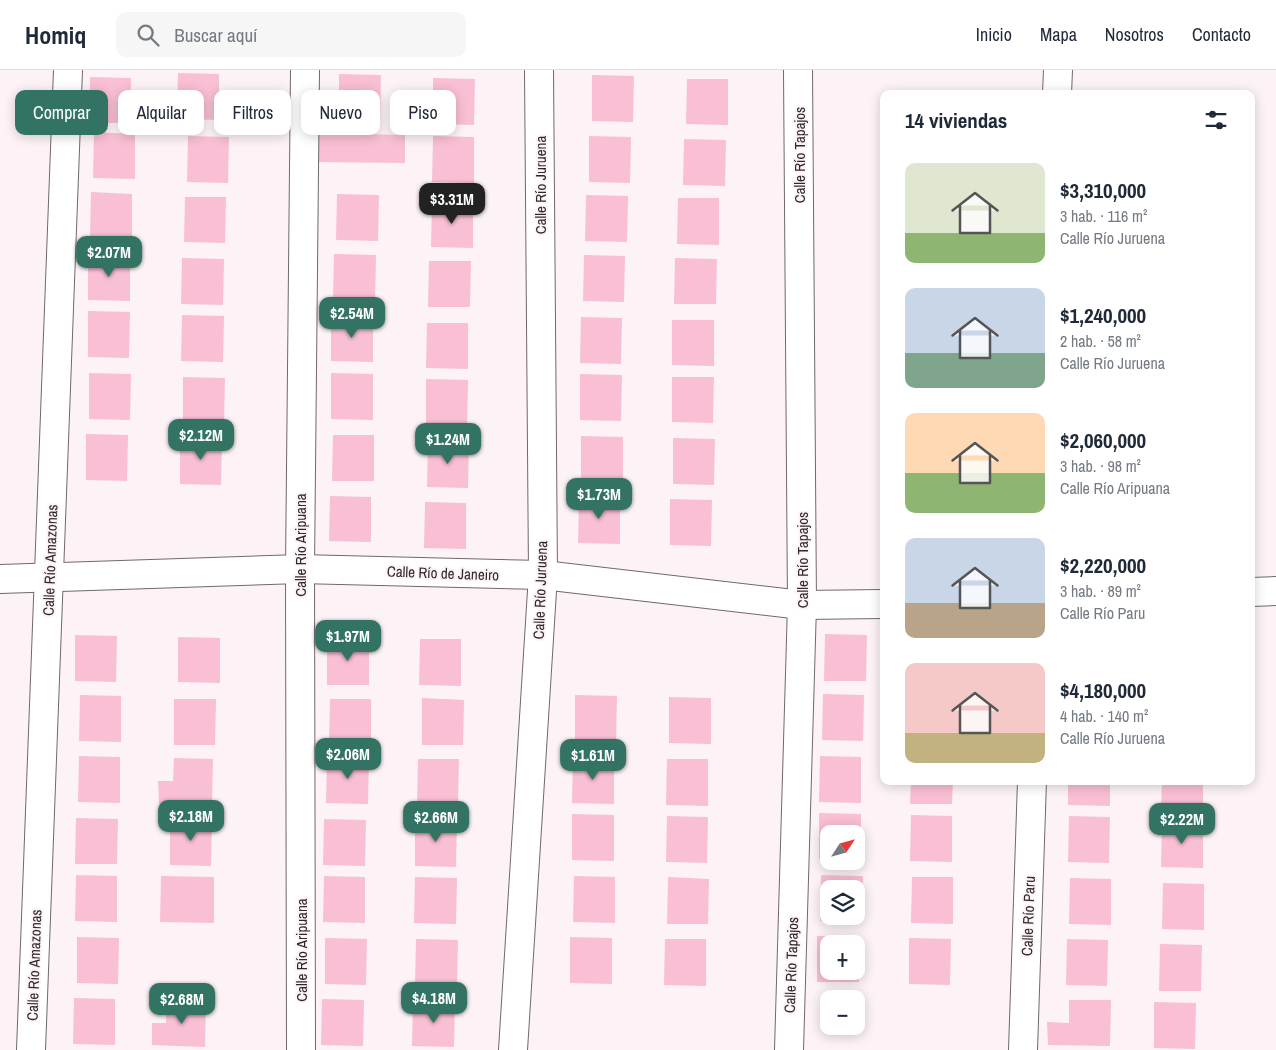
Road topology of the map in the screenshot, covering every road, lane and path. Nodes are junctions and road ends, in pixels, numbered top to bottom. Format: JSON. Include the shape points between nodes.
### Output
{"nodes":[{"id":1,"x":68,"y":70,"type":"edge"},
{"id":2,"x":305,"y":70,"type":"edge"},
{"id":3,"x":539,"y":70,"type":"edge"},
{"id":4,"x":798,"y":70,"type":"edge"},
{"id":5,"x":1058,"y":70,"type":"edge"},
{"id":6,"x":1057,"y":90,"type":"edge"},
{"id":7,"x":300,"y":569,"type":"junction"},
{"id":8,"x":543,"y":575,"type":"junction"},
{"id":9,"x":49,"y":578,"type":"junction"},
{"id":10,"x":0,"y":579,"type":"edge"},
{"id":11,"x":1276,"y":591,"type":"edge"},
{"id":12,"x":1255,"y":592,"type":"edge"},
{"id":13,"x":880,"y":604,"type":"edge"},
{"id":14,"x":802,"y":605,"type":"junction"},
{"id":15,"x":1032,"y":785,"type":"edge"},
{"id":16,"x":31,"y":1050,"type":"edge"},
{"id":17,"x":301,"y":1050,"type":"edge"},
{"id":18,"x":513,"y":1050,"type":"edge"},
{"id":19,"x":789,"y":1050,"type":"edge"},
{"id":20,"x":1023,"y":1050,"type":"edge"}],
"edges":[{"from":1,"to":9,"type":"street","name":"Calle Río Amazonas"},
{"from":2,"to":7,"type":"street","name":"Calle Río Aripuana"},
{"from":3,"to":8,"type":"street","name":"Calle Río Juruena"},
{"from":4,"to":14,"type":"street","name":"Calle Río Tapajos"},
{"from":5,"to":6,"type":"street"},
{"from":7,"to":8,"type":"street","name":"Calle Río de Janeiro"},
{"from":7,"to":9,"type":"street","name":"Calle Río de Janeiro"},
{"from":7,"to":17,"type":"street","name":"Calle Río Aripuana"},
{"from":8,"to":14,"type":"street","name":"Calle Río de Janeiro"},
{"from":8,"to":18,"type":"street","name":"Calle Río Juruena"},
{"from":9,"to":10,"type":"street","name":"Calle Río de Janeiro"},
{"from":9,"to":16,"type":"street","name":"Calle Río Amazonas"},
{"from":11,"to":12,"type":"street"},
{"from":13,"to":14,"type":"street","name":"Calle Río de Janeiro"},
{"from":14,"to":19,"type":"street","name":"Calle Río Tapajos"},
{"from":15,"to":20,"type":"street","name":"Calle Río Paru"}]}
